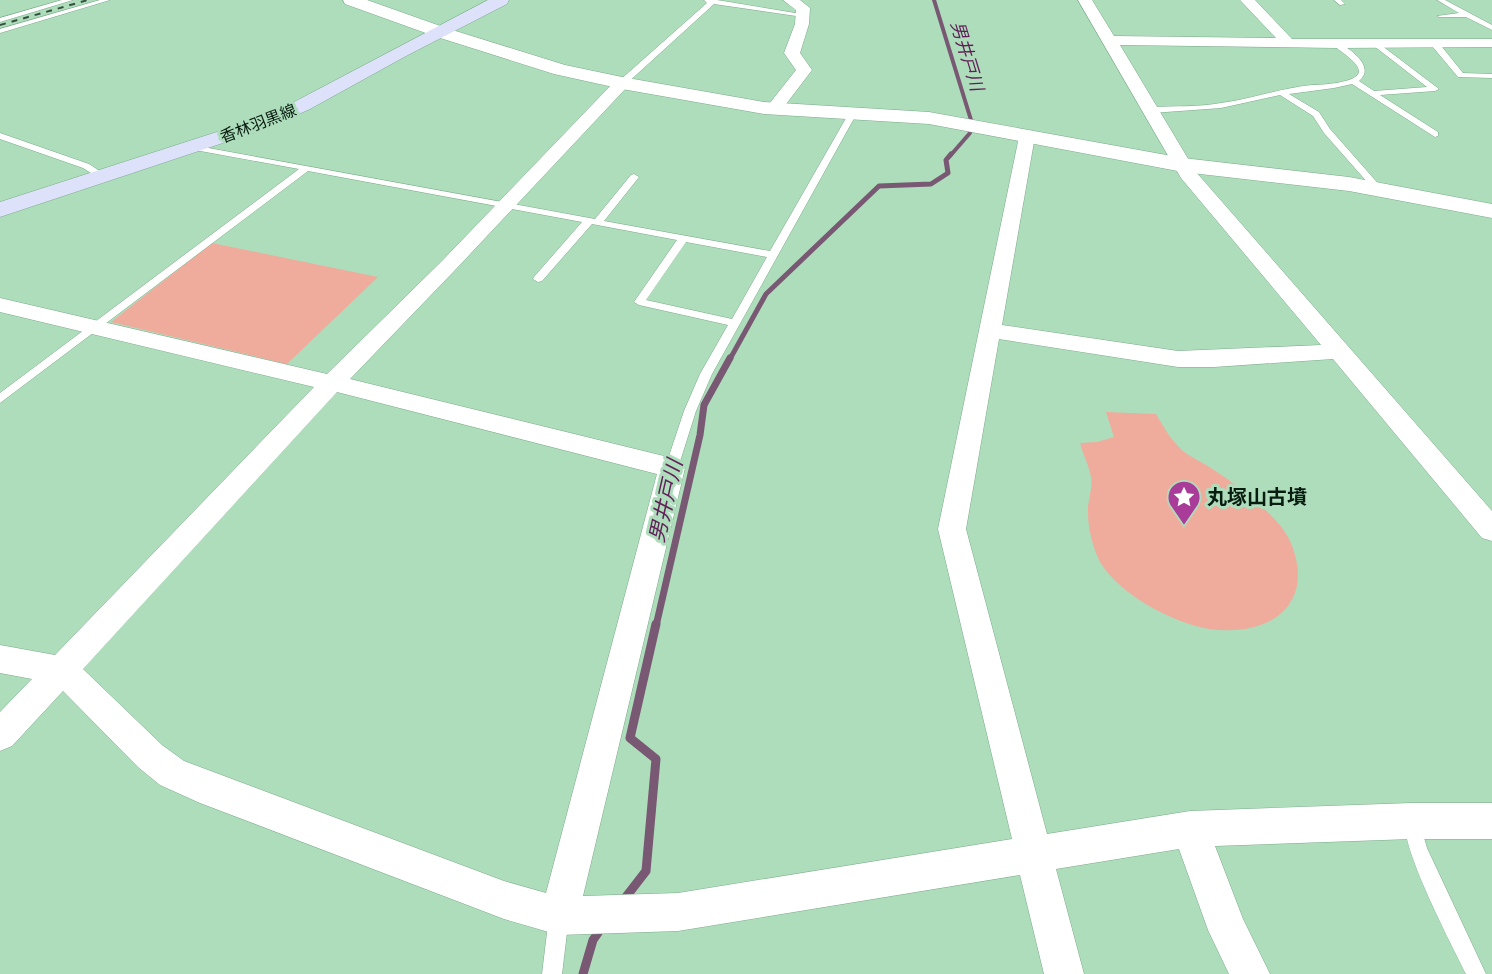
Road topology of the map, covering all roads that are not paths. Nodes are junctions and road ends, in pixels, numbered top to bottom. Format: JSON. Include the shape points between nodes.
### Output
{"nodes":[{"id":1,"x":70,"y":0,"type":"edge"},
{"id":2,"x":107,"y":0,"type":"edge"},
{"id":3,"x":351,"y":0,"type":"edge"},
{"id":4,"x":501,"y":0,"type":"edge"},
{"id":5,"x":703,"y":0,"type":"edge"},
{"id":6,"x":790,"y":0,"type":"edge"},
{"id":7,"x":1084,"y":0,"type":"edge"},
{"id":8,"x":1247,"y":0,"type":"edge"},
{"id":9,"x":1440,"y":0,"type":"edge"},
{"id":10,"x":713,"y":1,"type":"edge"},
{"id":11,"x":1467,"y":14,"type":"junction"},
{"id":12,"x":802,"y":15,"type":"junction"},
{"id":13,"x":1441,"y":16,"type":"dead end"},
{"id":14,"x":0,"y":20,"type":"edge"},
{"id":15,"x":1492,"y":28,"type":"edge"},
{"id":16,"x":0,"y":31,"type":"edge"},
{"id":17,"x":440,"y":32,"type":"junction"},
{"id":18,"x":1109,"y":40,"type":"junction"},
{"id":19,"x":1287,"y":42,"type":"junction"},
{"id":20,"x":1492,"y":43,"type":"edge"},
{"id":21,"x":1337,"y":44,"type":"junction"},
{"id":22,"x":1377,"y":44,"type":"junction"},
{"id":23,"x":1435,"y":44,"type":"junction"},
{"id":24,"x":1492,"y":76,"type":"edge"},
{"id":25,"x":1353,"y":81,"type":"junction"},
{"id":26,"x":622,"y":83,"type":"junction"},
{"id":27,"x":1282,"y":93,"type":"junction"},
{"id":28,"x":1374,"y":93,"type":"junction"},
{"id":29,"x":774,"y":108,"type":"junction"},
{"id":30,"x":1152,"y":110,"type":"junction"},
{"id":31,"x":853,"y":112,"type":"junction"},
{"id":32,"x":1435,"y":134,"type":"dead end"},
{"id":33,"x":0,"y":136,"type":"edge"},
{"id":34,"x":1026,"y":136,"type":"junction"},
{"id":35,"x":195,"y":147,"type":"junction"},
{"id":36,"x":1183,"y":165,"type":"junction"},
{"id":37,"x":305,"y":169,"type":"junction"},
{"id":38,"x":102,"y":176,"type":"junction"},
{"id":39,"x":634,"y":177,"type":"dead end"},
{"id":40,"x":1379,"y":190,"type":"junction"},
{"id":41,"x":507,"y":205,"type":"junction"},
{"id":42,"x":0,"y":210,"type":"edge"},
{"id":43,"x":1492,"y":211,"type":"edge"},
{"id":44,"x":593,"y":222,"type":"junction"},
{"id":45,"x":683,"y":238,"type":"junction"},
{"id":46,"x":773,"y":255,"type":"junction"},
{"id":47,"x":538,"y":279,"type":"dead end"},
{"id":48,"x":0,"y":305,"type":"edge"},
{"id":49,"x":735,"y":324,"type":"junction"},
{"id":50,"x":93,"y":329,"type":"junction"},
{"id":51,"x":989,"y":330,"type":"junction"},
{"id":52,"x":1338,"y":351,"type":"junction"},
{"id":53,"x":332,"y":383,"type":"junction"},
{"id":54,"x":0,"y":399,"type":"edge"},
{"id":55,"x":672,"y":468,"type":"junction"},
{"id":56,"x":1492,"y":530,"type":"edge"},
{"id":57,"x":0,"y":658,"type":"edge"},
{"id":58,"x":63,"y":670,"type":"junction"},
{"id":59,"x":0,"y":735,"type":"edge"},
{"id":60,"x":1411,"y":821,"type":"junction"},
{"id":61,"x":1492,"y":821,"type":"edge"},
{"id":62,"x":1190,"y":829,"type":"junction"},
{"id":63,"x":1034,"y":853,"type":"junction"},
{"id":64,"x":559,"y":916,"type":"junction"},
{"id":65,"x":552,"y":974,"type":"edge"},
{"id":66,"x":1064,"y":974,"type":"edge"},
{"id":67,"x":1250,"y":974,"type":"edge"},
{"id":68,"x":1476,"y":974,"type":"edge"}],
"edges":[{"from":1,"to":14,"type":"lane"},
{"from":2,"to":16,"type":"lane"},
{"from":3,"to":17,"type":"street"},
{"from":4,"to":17,"type":"main road","name":"香林羽黒線"},
{"from":5,"to":10,"type":"lane"},
{"from":6,"to":12,"type":"street","via":[[802,8]]},
{"from":7,"to":18,"type":"street"},
{"from":8,"to":19,"type":"street"},
{"from":9,"to":11,"type":"lane"},
{"from":10,"to":12,"type":"lane"},
{"from":10,"to":26,"type":"lane"},
{"from":11,"to":13,"type":"lane"},
{"from":11,"to":15,"type":"lane"},
{"from":12,"to":29,"type":"street","via":[[792,53],[804,70]]},
{"from":17,"to":26,"type":"street","via":[[568,72]]},
{"from":17,"to":35,"type":"main road","name":"香林羽黒線","via":[[303,105]]},
{"from":18,"to":19,"type":"street"},
{"from":18,"to":30,"type":"street"},
{"from":19,"to":21,"type":"street"},
{"from":20,"to":23,"type":"street"},
{"from":21,"to":22,"type":"street"},
{"from":21,"to":25,"type":"lane","via":[[1363,70]]},
{"from":22,"to":23,"type":"street"},
{"from":22,"to":28,"type":"lane","via":[[1434,89]]},
{"from":23,"to":24,"type":"lane","via":[[1461,75]]},
{"from":25,"to":27,"type":"lane"},
{"from":25,"to":28,"type":"lane"},
{"from":26,"to":29,"type":"street"},
{"from":26,"to":41,"type":"street"},
{"from":27,"to":30,"type":"lane","via":[[1221,106]]},
{"from":27,"to":40,"type":"lane","via":[[1316,114]]},
{"from":28,"to":32,"type":"lane"},
{"from":29,"to":31,"type":"street"},
{"from":30,"to":36,"type":"street"},
{"from":31,"to":34,"type":"street","via":[[929,118]]},
{"from":31,"to":46,"type":"lane"},
{"from":33,"to":38,"type":"lane","via":[[86,166]]},
{"from":34,"to":36,"type":"street"},
{"from":34,"to":51,"type":"street"},
{"from":35,"to":37,"type":"lane"},
{"from":35,"to":38,"type":"main road","name":"香林羽黒線"},
{"from":36,"to":40,"type":"street"},
{"from":36,"to":52,"type":"street"},
{"from":37,"to":41,"type":"lane"},
{"from":37,"to":50,"type":"lane"},
{"from":38,"to":42,"type":"main road","name":"香林羽黒線"},
{"from":39,"to":44,"type":"lane"},
{"from":40,"to":43,"type":"street"},
{"from":41,"to":44,"type":"lane"},
{"from":41,"to":53,"type":"street"},
{"from":44,"to":45,"type":"lane"},
{"from":44,"to":47,"type":"lane"},
{"from":45,"to":46,"type":"lane"},
{"from":45,"to":49,"type":"lane","via":[[639,302]]},
{"from":46,"to":49,"type":"lane"},
{"from":48,"to":50,"type":"street"},
{"from":49,"to":55,"type":"lane","via":[[706,374]]},
{"from":50,"to":53,"type":"street"},
{"from":50,"to":54,"type":"lane"},
{"from":51,"to":52,"type":"street","via":[[1178,359]]},
{"from":51,"to":63,"type":"street","via":[[952,529]]},
{"from":52,"to":56,"type":"street"},
{"from":53,"to":55,"type":"street"},
{"from":53,"to":58,"type":"street"},
{"from":55,"to":64,"type":"street"},
{"from":57,"to":58,"type":"street"},
{"from":58,"to":59,"type":"street"},
{"from":58,"to":64,"type":"street","via":[[172,773],[504,900]]},
{"from":60,"to":61,"type":"street"},
{"from":60,"to":62,"type":"street"},
{"from":60,"to":68,"type":"lane","via":[[1418,850]]},
{"from":62,"to":63,"type":"street"},
{"from":62,"to":67,"type":"street","via":[[1228,930]]},
{"from":63,"to":64,"type":"street","via":[[678,912]]},
{"from":63,"to":66,"type":"street"},
{"from":64,"to":65,"type":"lane"}]}
